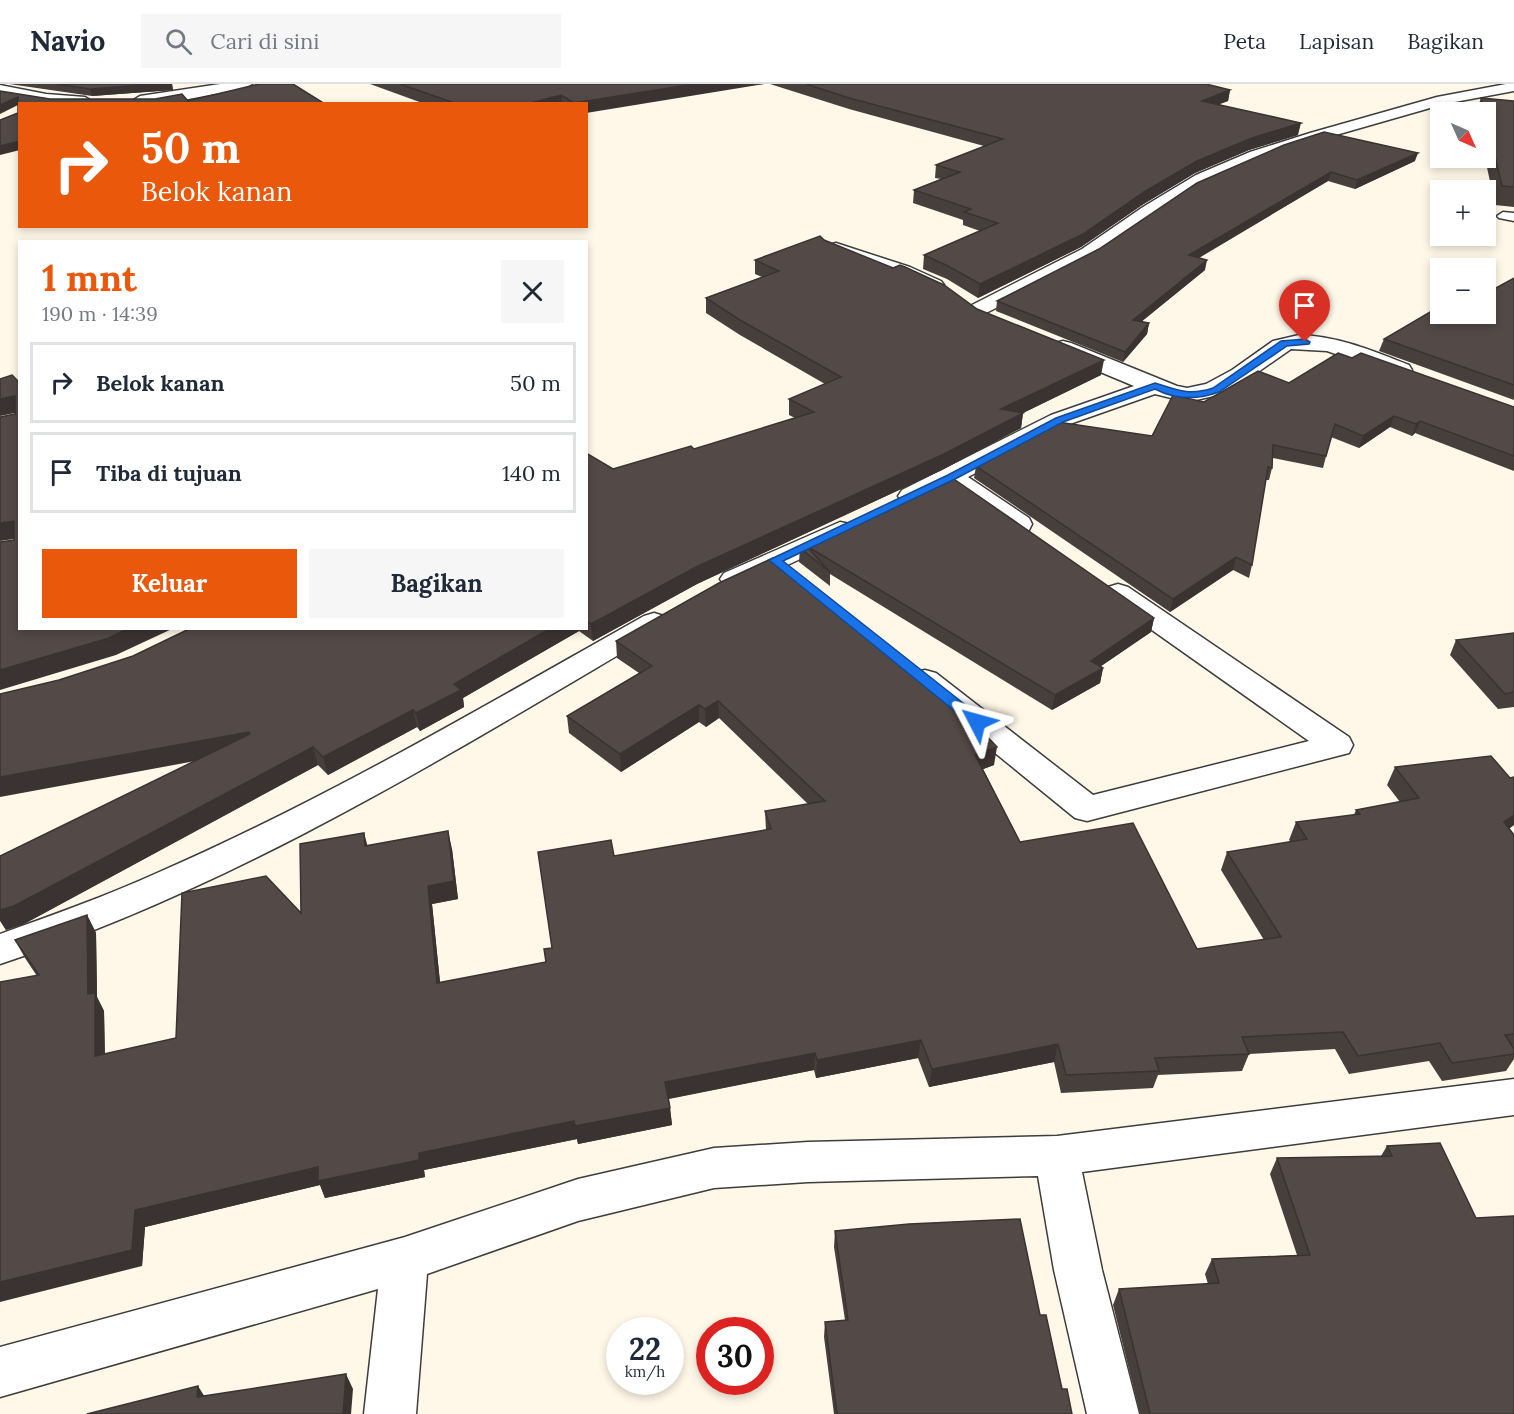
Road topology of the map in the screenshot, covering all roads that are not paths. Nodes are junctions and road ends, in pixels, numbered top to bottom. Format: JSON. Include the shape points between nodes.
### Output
{"nodes":[{"id":1,"x":244,"y":84,"type":"edge"},
{"id":2,"x":1514,"y":87,"type":"edge"},
{"id":3,"x":0,"y":90,"type":"edge"},
{"id":4,"x":41,"y":101,"type":"edge"},
{"id":5,"x":102,"y":102,"type":"edge"},
{"id":6,"x":128,"y":102,"type":"edge"},
{"id":7,"x":831,"y":248,"type":"edge"},
{"id":8,"x":1039,"y":338,"type":"edge"},
{"id":9,"x":1429,"y":380,"type":"edge"},
{"id":10,"x":1155,"y":386,"type":"junction"},
{"id":11,"x":952,"y":477,"type":"junction"},
{"id":12,"x":1038,"y":537,"type":"edge"},
{"id":13,"x":775,"y":560,"type":"junction"},
{"id":14,"x":1096,"y":578,"type":"edge"},
{"id":15,"x":802,"y":582,"type":"edge"},
{"id":16,"x":708,"y":592,"type":"edge"},
{"id":17,"x":677,"y":609,"type":"edge"},
{"id":18,"x":903,"y":663,"type":"edge"},
{"id":19,"x":0,"y":949,"type":"edge"},
{"id":20,"x":1514,"y":1097,"type":"edge"},
{"id":21,"x":1057,"y":1156,"type":"junction"},
{"id":22,"x":405,"y":1259,"type":"junction"},
{"id":23,"x":0,"y":1372,"type":"edge"},
{"id":24,"x":390,"y":1414,"type":"edge"},
{"id":25,"x":1113,"y":1414,"type":"edge"}],
"edges":[{"from":1,"to":6,"type":"street"},
{"from":2,"to":7,"type":"street","via":[[1442,100],[1256,156],[1202,179],[1089,253],[971,306],[903,271]]},
{"from":3,"to":4,"type":"street"},
{"from":4,"to":5,"type":"street"},
{"from":8,"to":10,"type":"street"},
{"from":9,"to":10,"type":"street","via":[[1344,349],[1305,342],[1284,343],[1216,390],[1197,396],[1170,393]]},
{"from":10,"to":11,"type":"street","via":[[1059,420]]},
{"from":11,"to":12,"type":"street"},
{"from":11,"to":13,"type":"street"},
{"from":13,"to":15,"type":"street"},
{"from":13,"to":16,"type":"street"},
{"from":14,"to":18,"type":"street","via":[[1337,745],[1087,809]]},
{"from":17,"to":19,"type":"street","via":[[321,810],[80,922]]},
{"from":20,"to":21,"type":"street"},
{"from":21,"to":22,"type":"street","via":[[820,1161],[714,1168],[579,1200]]},
{"from":21,"to":25,"type":"street","via":[[1078,1270]]},
{"from":22,"to":23,"type":"street"},
{"from":22,"to":24,"type":"street"}]}
